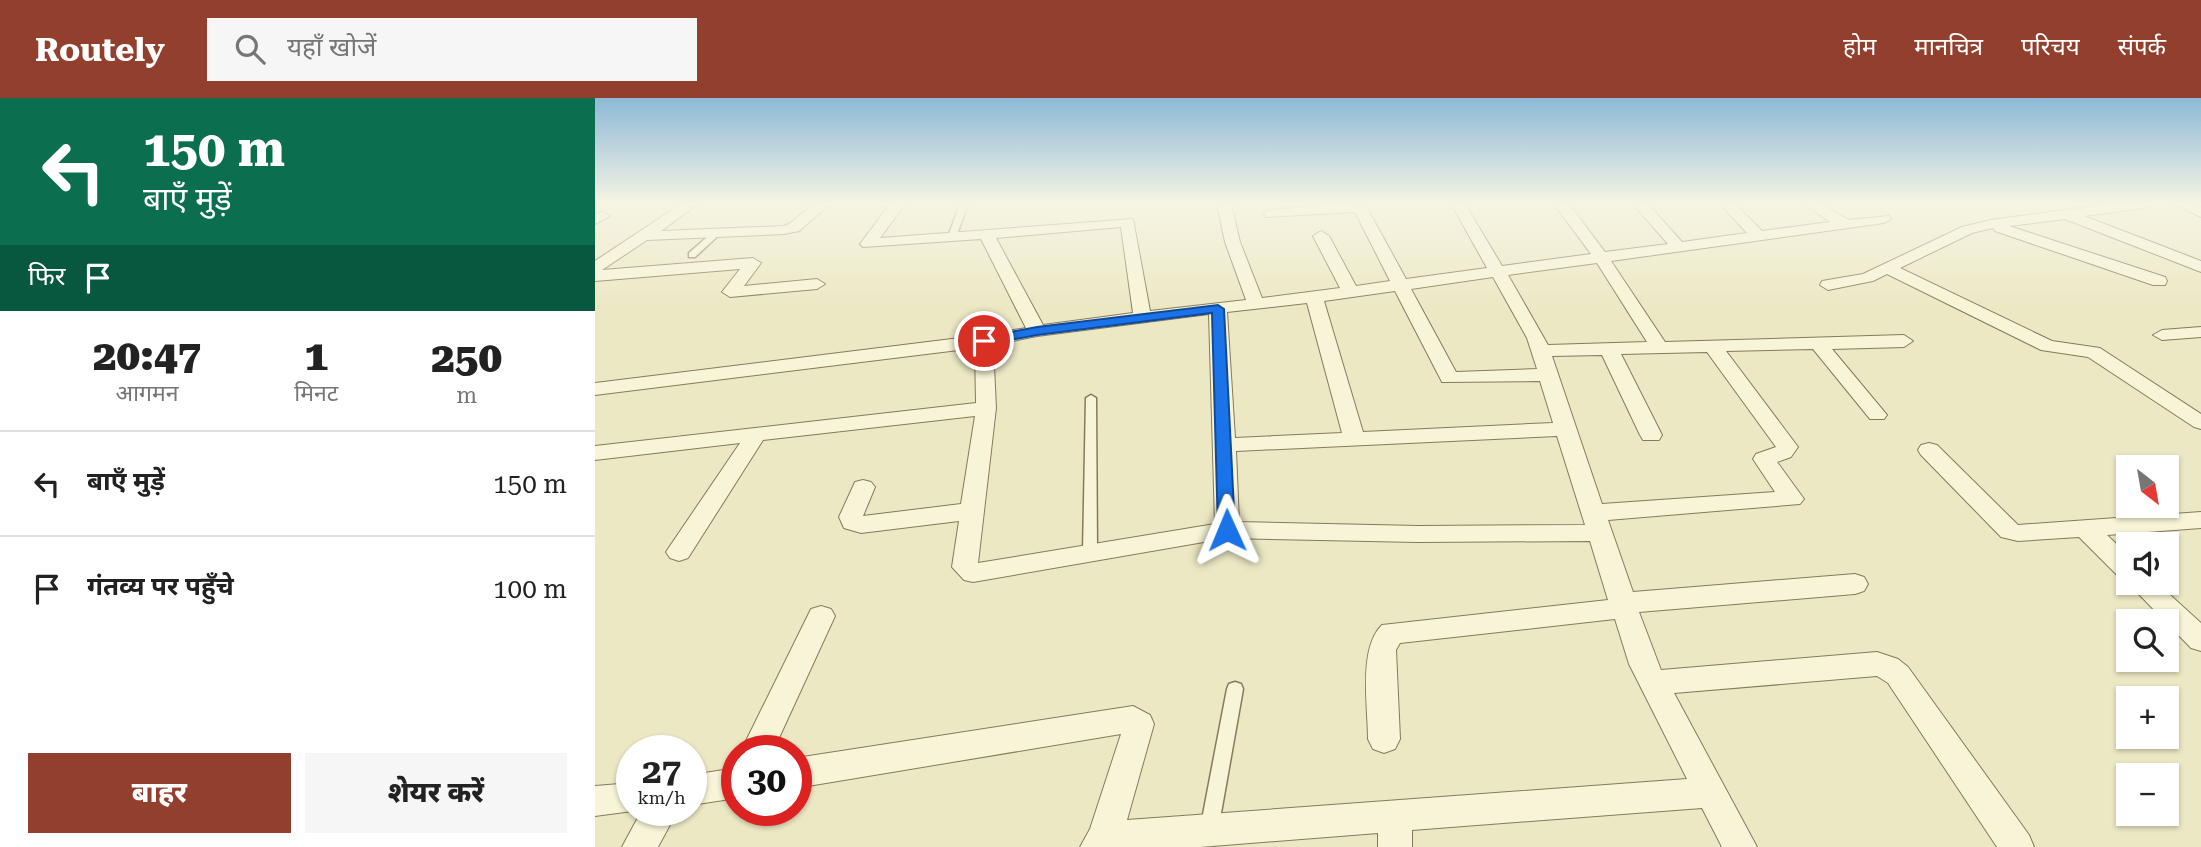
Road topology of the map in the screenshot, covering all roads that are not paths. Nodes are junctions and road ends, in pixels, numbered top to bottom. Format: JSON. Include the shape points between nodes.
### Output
{"nodes":[{"id":1,"x":639,"y":239,"type":"edge"},
{"id":2,"x":710,"y":239,"type":"edge"},
{"id":3,"x":872,"y":239,"type":"edge"},
{"id":4,"x":929,"y":239,"type":"edge"},
{"id":5,"x":989,"y":239,"type":"edge"},
{"id":6,"x":1130,"y":239,"type":"edge"},
{"id":7,"x":1232,"y":239,"type":"edge"},
{"id":8,"x":1323,"y":239,"type":"edge"},
{"id":9,"x":1377,"y":239,"type":"edge"},
{"id":10,"x":1479,"y":239,"type":"edge"},
{"id":11,"x":1587,"y":239,"type":"edge"},
{"id":12,"x":1672,"y":239,"type":"edge"},
{"id":13,"x":1726,"y":239,"type":"edge"},
{"id":14,"x":1949,"y":239,"type":"edge"},
{"id":15,"x":2035,"y":239,"type":"edge"},
{"id":16,"x":2128,"y":239,"type":"edge"},
{"id":17,"x":1677,"y":245,"type":"junction"},
{"id":18,"x":692,"y":255,"type":"dead end"},
{"id":19,"x":1601,"y":257,"type":"junction"},
{"id":20,"x":595,"y":268,"type":"edge"},
{"id":21,"x":2201,"y":268,"type":"edge"},
{"id":22,"x":1889,"y":269,"type":"junction"},
{"id":23,"x":1499,"y":271,"type":"junction"},
{"id":24,"x":620,"y":275,"type":"junction"},
{"id":25,"x":595,"y":276,"type":"edge"},
{"id":26,"x":2159,"y":281,"type":"dead end"},
{"id":27,"x":817,"y":284,"type":"dead end"},
{"id":28,"x":1402,"y":284,"type":"junction"},
{"id":29,"x":1828,"y":285,"type":"dead end"},
{"id":30,"x":1350,"y":291,"type":"junction"},
{"id":31,"x":595,"y":294,"type":"edge"},
{"id":32,"x":1314,"y":297,"type":"junction"},
{"id":33,"x":1256,"y":303,"type":"junction"},
{"id":34,"x":1218,"y":309,"type":"junction"},
{"id":35,"x":1142,"y":317,"type":"junction"},
{"id":36,"x":1037,"y":331,"type":"junction"},
{"id":37,"x":2201,"y":332,"type":"edge"},
{"id":38,"x":2162,"y":335,"type":"dead end"},
{"id":39,"x":984,"y":341,"type":"junction"},
{"id":40,"x":1904,"y":341,"type":"dead end"},
{"id":41,"x":1818,"y":343,"type":"junction"},
{"id":42,"x":1712,"y":346,"type":"junction"},
{"id":43,"x":1659,"y":347,"type":"junction"},
{"id":44,"x":1609,"y":349,"type":"junction"},
{"id":45,"x":1539,"y":351,"type":"junction"},
{"id":46,"x":1548,"y":375,"type":"junction"},
{"id":47,"x":595,"y":389,"type":"edge"},
{"id":48,"x":1091,"y":398,"type":"dead end"},
{"id":49,"x":986,"y":408,"type":"junction"},
{"id":50,"x":1877,"y":415,"type":"dead end"},
{"id":51,"x":2201,"y":423,"type":"edge"},
{"id":52,"x":1566,"y":429,"type":"junction"},
{"id":53,"x":756,"y":435,"type":"junction"},
{"id":54,"x":1651,"y":435,"type":"dead end"},
{"id":55,"x":1354,"y":439,"type":"junction"},
{"id":56,"x":1225,"y":445,"type":"junction"},
{"id":57,"x":1929,"y":450,"type":"dead end"},
{"id":58,"x":599,"y":457,"type":"edge"},
{"id":59,"x":863,"y":486,"type":"dead end"},
{"id":60,"x":973,"y":511,"type":"junction"},
{"id":61,"x":2201,"y":520,"type":"edge"},
{"id":62,"x":1596,"y":523,"type":"junction"},
{"id":63,"x":2085,"y":529,"type":"junction"},
{"id":64,"x":1227,"y":530,"type":"junction"},
{"id":65,"x":679,"y":552,"type":"dead end"},
{"id":66,"x":1090,"y":552,"type":"junction"},
{"id":67,"x":2116,"y":559,"type":"edge"},
{"id":68,"x":1855,"y":584,"type":"dead end"},
{"id":69,"x":2154,"y":595,"type":"edge"},
{"id":70,"x":1624,"y":606,"type":"junction"},
{"id":71,"x":821,"y":615,"type":"dead end"},
{"id":72,"x":2201,"y":640,"type":"edge"},
{"id":73,"x":1653,"y":683,"type":"junction"},
{"id":74,"x":1235,"y":690,"type":"dead end"},
{"id":75,"x":765,"y":735,"type":"edge"},
{"id":76,"x":1384,"y":739,"type":"dead end"},
{"id":77,"x":812,"y":770,"type":"edge"},
{"id":78,"x":1711,"y":792,"type":"junction"},
{"id":79,"x":616,"y":799,"type":"edge"},
{"id":80,"x":595,"y":801,"type":"edge"},
{"id":81,"x":651,"y":826,"type":"edge"},
{"id":82,"x":1209,"y":830,"type":"junction"},
{"id":83,"x":1395,"y":831,"type":"edge"},
{"id":84,"x":1253,"y":837,"type":"edge"},
{"id":85,"x":1100,"y":842,"type":"edge"},
{"id":86,"x":639,"y":847,"type":"edge"},
{"id":87,"x":1739,"y":847,"type":"edge"},
{"id":88,"x":2017,"y":847,"type":"edge"}],
"edges":[{"from":1,"to":20,"type":"street"},
{"from":2,"to":18,"type":"lane"},
{"from":3,"to":4,"type":"street","via":[[868,244]]},
{"from":5,"to":36,"type":"street"},
{"from":6,"to":35,"type":"street"},
{"from":7,"to":33,"type":"street"},
{"from":8,"to":30,"type":"street"},
{"from":9,"to":28,"type":"street"},
{"from":10,"to":23,"type":"street"},
{"from":11,"to":19,"type":"street"},
{"from":12,"to":17,"type":"street"},
{"from":13,"to":17,"type":"street"},
{"from":14,"to":22,"type":"street"},
{"from":15,"to":26,"type":"street"},
{"from":16,"to":21,"type":"street"},
{"from":17,"to":19,"type":"street"},
{"from":19,"to":23,"type":"street"},
{"from":19,"to":43,"type":"street"},
{"from":22,"to":29,"type":"street","via":[[1861,280]]},
{"from":22,"to":51,"type":"street","via":[[2047,346],[2093,352]]},
{"from":23,"to":28,"type":"street"},
{"from":23,"to":45,"type":"street"},
{"from":24,"to":25,"type":"street"},
{"from":24,"to":27,"type":"street","via":[[753,263],[730,292]]},
{"from":24,"to":31,"type":"street"},
{"from":28,"to":30,"type":"street"},
{"from":28,"to":46,"type":"street","via":[[1449,378]]},
{"from":30,"to":32,"type":"street"},
{"from":32,"to":33,"type":"street"},
{"from":32,"to":55,"type":"street"},
{"from":33,"to":34,"type":"street"},
{"from":34,"to":35,"type":"street"},
{"from":34,"to":56,"type":"street"},
{"from":35,"to":36,"type":"street"},
{"from":36,"to":39,"type":"street"},
{"from":37,"to":38,"type":"street"},
{"from":39,"to":47,"type":"street"},
{"from":39,"to":49,"type":"street"},
{"from":40,"to":41,"type":"street"},
{"from":41,"to":42,"type":"street"},
{"from":41,"to":50,"type":"street"},
{"from":42,"to":43,"type":"street"},
{"from":42,"to":62,"type":"street","via":[[1787,447],[1764,459],[1792,499]]},
{"from":43,"to":44,"type":"street"},
{"from":44,"to":45,"type":"street"},
{"from":44,"to":54,"type":"street"},
{"from":45,"to":46,"type":"street"},
{"from":46,"to":52,"type":"street"},
{"from":48,"to":66,"type":"lane"},
{"from":49,"to":53,"type":"street"},
{"from":49,"to":60,"type":"street"},
{"from":52,"to":55,"type":"street"},
{"from":52,"to":62,"type":"street"},
{"from":53,"to":58,"type":"street"},
{"from":53,"to":65,"type":"street"},
{"from":55,"to":56,"type":"street"},
{"from":56,"to":64,"type":"street"},
{"from":57,"to":63,"type":"street","via":[[2010,531]]},
{"from":59,"to":60,"type":"street","via":[[851,517],[861,525]]},
{"from":60,"to":66,"type":"street","via":[[968,572]]},
{"from":61,"to":63,"type":"street"},
{"from":62,"to":64,"type":"street","via":[[1418,534]]},
{"from":62,"to":70,"type":"street"},
{"from":63,"to":67,"type":"street"},
{"from":64,"to":66,"type":"street"},
{"from":68,"to":70,"type":"street"},
{"from":69,"to":72,"type":"street"},
{"from":70,"to":73,"type":"street"},
{"from":70,"to":76,"type":"street","via":[[1392,634],[1382,650]]},
{"from":71,"to":75,"type":"street"},
{"from":73,"to":78,"type":"street"},
{"from":73,"to":88,"type":"street","via":[[1877,664],[1888,667]]},
{"from":74,"to":82,"type":"lane"},
{"from":77,"to":85,"type":"street","via":[[1133,719],[1138,728]]},
{"from":78,"to":83,"type":"street"},
{"from":78,"to":87,"type":"street"},
{"from":79,"to":80,"type":"street"},
{"from":81,"to":86,"type":"street"},
{"from":82,"to":84,"type":"street"},
{"from":82,"to":85,"type":"street"},
{"from":83,"to":84,"type":"street"}]}
